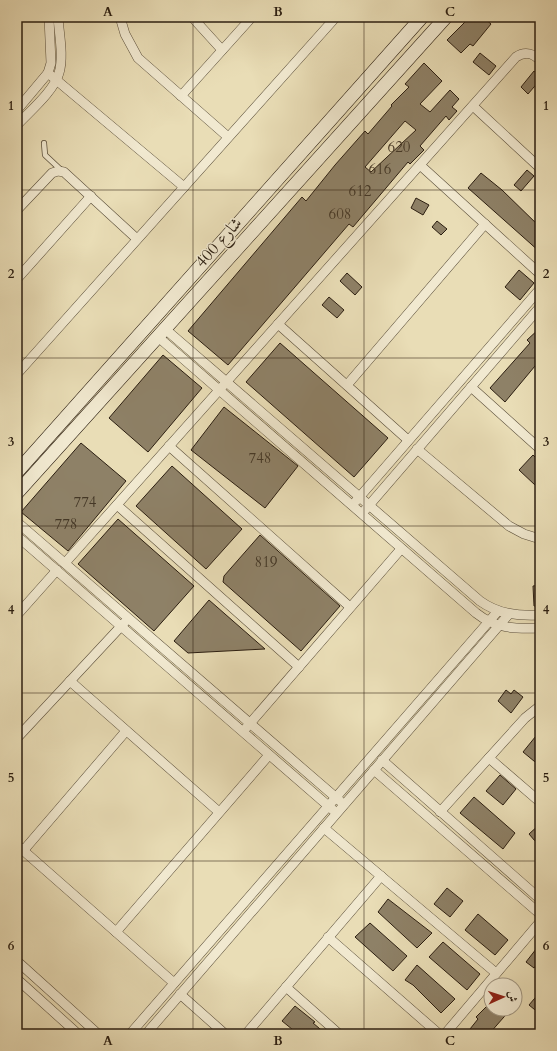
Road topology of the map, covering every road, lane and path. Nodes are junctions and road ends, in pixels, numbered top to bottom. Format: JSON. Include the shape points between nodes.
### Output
{"nodes":[{"id":1,"x":48,"y":17,"type":"edge"},
{"id":2,"x":58,"y":17,"type":"edge"},
{"id":3,"x":120,"y":17,"type":"edge"},
{"id":4,"x":192,"y":17,"type":"edge"},
{"id":5,"x":252,"y":17,"type":"edge"},
{"id":6,"x":336,"y":17,"type":"edge"},
{"id":7,"x":422,"y":17,"type":"edge"},
{"id":8,"x":446,"y":17,"type":"edge"},
{"id":9,"x":222,"y":50,"type":"junction"},
{"id":10,"x":540,"y":60,"type":"edge"},
{"id":11,"x":48,"y":73,"type":"junction"},
{"id":12,"x":57,"y":79,"type":"junction"},
{"id":13,"x":181,"y":96,"type":"junction"},
{"id":14,"x":472,"y":106,"type":"junction"},
{"id":15,"x":17,"y":110,"type":"edge"},
{"id":16,"x":17,"y":126,"type":"edge"},
{"id":17,"x":228,"y":138,"type":"junction"},
{"id":18,"x":44,"y":143,"type":"dead end"},
{"id":19,"x":420,"y":165,"type":"junction"},
{"id":20,"x":540,"y":168,"type":"edge"},
{"id":21,"x":64,"y":172,"type":"junction"},
{"id":22,"x":184,"y":187,"type":"junction"},
{"id":23,"x":91,"y":196,"type":"junction"},
{"id":24,"x":17,"y":210,"type":"edge"},
{"id":25,"x":485,"y":224,"type":"junction"},
{"id":26,"x":137,"y":239,"type":"junction"},
{"id":27,"x":540,"y":274,"type":"edge"},
{"id":28,"x":17,"y":279,"type":"edge"},
{"id":29,"x":540,"y":289,"type":"edge"},
{"id":30,"x":540,"y":307,"type":"edge"},
{"id":31,"x":278,"y":324,"type":"junction"},
{"id":32,"x":146,"y":327,"type":"junction"},
{"id":33,"x":161,"y":332,"type":"junction"},
{"id":34,"x":17,"y":374,"type":"edge"},
{"id":35,"x":226,"y":382,"type":"junction"},
{"id":36,"x":347,"y":385,"type":"junction"},
{"id":37,"x":471,"y":387,"type":"junction"},
{"id":38,"x":219,"y":390,"type":"junction"},
{"id":39,"x":408,"y":440,"type":"junction"},
{"id":40,"x":169,"y":446,"type":"junction"},
{"id":41,"x":417,"y":449,"type":"junction"},
{"id":42,"x":540,"y":449,"type":"edge"},
{"id":43,"x":17,"y":472,"type":"edge"},
{"id":44,"x":17,"y":493,"type":"edge"},
{"id":45,"x":359,"y":497,"type":"junction"},
{"id":46,"x":117,"y":504,"type":"junction"},
{"id":47,"x":369,"y":505,"type":"junction"},
{"id":48,"x":352,"y":506,"type":"junction"},
{"id":49,"x":362,"y":514,"type":"junction"},
{"id":50,"x":17,"y":522,"type":"edge"},
{"id":51,"x":17,"y":536,"type":"edge"},
{"id":52,"x":540,"y":539,"type":"edge"},
{"id":53,"x":401,"y":548,"type":"junction"},
{"id":54,"x":65,"y":563,"type":"junction"},
{"id":55,"x":57,"y":570,"type":"junction"},
{"id":56,"x":350,"y":607,"type":"junction"},
{"id":57,"x":498,"y":611,"type":"junction"},
{"id":58,"x":509,"y":614,"type":"junction"},
{"id":59,"x":17,"y":615,"type":"edge"},
{"id":60,"x":540,"y":615,"type":"edge"},
{"id":61,"x":128,"y":618,"type":"junction"},
{"id":62,"x":488,"y":622,"type":"junction"},
{"id":63,"x":121,"y":626,"type":"junction"},
{"id":64,"x":499,"y":626,"type":"junction"},
{"id":65,"x":540,"y":628,"type":"edge"},
{"id":66,"x":299,"y":667,"type":"junction"},
{"id":67,"x":70,"y":681,"type":"junction"},
{"id":68,"x":540,"y":706,"type":"edge"},
{"id":69,"x":250,"y":723,"type":"junction"},
{"id":70,"x":126,"y":731,"type":"junction"},
{"id":71,"x":242,"y":732,"type":"junction"},
{"id":72,"x":17,"y":738,"type":"edge"},
{"id":73,"x":269,"y":755,"type":"junction"},
{"id":74,"x":489,"y":758,"type":"junction"},
{"id":75,"x":382,"y":760,"type":"junction"},
{"id":76,"x":374,"y":770,"type":"junction"},
{"id":77,"x":336,"y":797,"type":"junction"},
{"id":78,"x":540,"y":802,"type":"edge"},
{"id":79,"x":344,"y":804,"type":"junction"},
{"id":80,"x":328,"y":806,"type":"junction"},
{"id":81,"x":219,"y":812,"type":"junction"},
{"id":82,"x":440,"y":812,"type":"junction"},
{"id":83,"x":336,"y":814,"type":"junction"},
{"id":84,"x":324,"y":828,"type":"junction"},
{"id":85,"x":20,"y":848,"type":"edge"},
{"id":86,"x":380,"y":876,"type":"junction"},
{"id":87,"x":540,"y":899,"type":"edge"},
{"id":88,"x":540,"y":914,"type":"edge"},
{"id":89,"x":540,"y":922,"type":"edge"},
{"id":90,"x":116,"y":932,"type":"junction"},
{"id":91,"x":328,"y":937,"type":"junction"},
{"id":92,"x":17,"y":961,"type":"edge"},
{"id":93,"x":496,"y":973,"type":"junction"},
{"id":94,"x":17,"y":979,"type":"edge"},
{"id":95,"x":174,"y":983,"type":"junction"},
{"id":96,"x":286,"y":987,"type":"junction"},
{"id":97,"x":180,"y":994,"type":"junction"},
{"id":98,"x":78,"y":1034,"type":"edge"},
{"id":99,"x":98,"y":1034,"type":"edge"},
{"id":100,"x":130,"y":1034,"type":"edge"},
{"id":101,"x":146,"y":1034,"type":"edge"},
{"id":102,"x":225,"y":1034,"type":"edge"},
{"id":103,"x":246,"y":1034,"type":"edge"},
{"id":104,"x":339,"y":1034,"type":"edge"},
{"id":105,"x":439,"y":1034,"type":"edge"},
{"id":106,"x":445,"y":1034,"type":"edge"}],
"edges":[{"from":1,"to":11,"type":"street","via":[[51,63]]},
{"from":2,"to":12,"type":"street","via":[[60,62]]},
{"from":3,"to":13,"type":"street","via":[[125,34],[138,58]]},
{"from":4,"to":9,"type":"street"},
{"from":5,"to":9,"type":"street"},
{"from":6,"to":17,"type":"street"},
{"from":7,"to":32,"type":"street","name":"شارع 400"},
{"from":8,"to":33,"type":"street","name":"شارع 400"},
{"from":9,"to":13,"type":"street"},
{"from":10,"to":14,"type":"street","via":[[530,53],[519,55]]},
{"from":11,"to":12,"type":"street"},
{"from":11,"to":15,"type":"street"},
{"from":12,"to":16,"type":"street"},
{"from":12,"to":22,"type":"street"},
{"from":13,"to":17,"type":"street"},
{"from":14,"to":19,"type":"street"},
{"from":14,"to":20,"type":"street"},
{"from":17,"to":22,"type":"street"},
{"from":18,"to":21,"type":"lane","via":[[45,155]]},
{"from":19,"to":25,"type":"street"},
{"from":19,"to":31,"type":"street"},
{"from":21,"to":23,"type":"street"},
{"from":21,"to":24,"type":"street","via":[[52,173]]},
{"from":22,"to":26,"type":"street"},
{"from":23,"to":26,"type":"street"},
{"from":23,"to":28,"type":"street"},
{"from":25,"to":27,"type":"street"},
{"from":25,"to":36,"type":"street"},
{"from":26,"to":34,"type":"street"},
{"from":29,"to":39,"type":"street"},
{"from":30,"to":37,"type":"street"},
{"from":31,"to":35,"type":"street"},
{"from":31,"to":36,"type":"street"},
{"from":32,"to":33,"type":"street"},
{"from":32,"to":43,"type":"street","name":"شارع 400"},
{"from":33,"to":35,"type":"street"},
{"from":33,"to":38,"type":"street"},
{"from":33,"to":44,"type":"street","name":"شارع 400"},
{"from":35,"to":38,"type":"street"},
{"from":35,"to":45,"type":"street"},
{"from":36,"to":39,"type":"street"},
{"from":37,"to":41,"type":"street"},
{"from":37,"to":42,"type":"street"},
{"from":38,"to":40,"type":"street"},
{"from":38,"to":48,"type":"street"},
{"from":39,"to":45,"type":"street"},
{"from":40,"to":46,"type":"street"},
{"from":40,"to":56,"type":"street"},
{"from":41,"to":47,"type":"street"},
{"from":41,"to":52,"type":"street","via":[[509,526]]},
{"from":45,"to":47,"type":"street"},
{"from":45,"to":48,"type":"street"},
{"from":46,"to":54,"type":"street"},
{"from":46,"to":66,"type":"street"},
{"from":47,"to":49,"type":"street"},
{"from":47,"to":57,"type":"street","via":[[472,595]]},
{"from":48,"to":49,"type":"street"},
{"from":49,"to":53,"type":"street"},
{"from":50,"to":54,"type":"street"},
{"from":51,"to":55,"type":"street"},
{"from":53,"to":56,"type":"street"},
{"from":53,"to":62,"type":"street"},
{"from":54,"to":61,"type":"street"},
{"from":55,"to":59,"type":"street"},
{"from":55,"to":63,"type":"street"},
{"from":56,"to":66,"type":"street"},
{"from":57,"to":58,"type":"street"},
{"from":57,"to":62,"type":"street"},
{"from":58,"to":60,"type":"street"},
{"from":58,"to":64,"type":"street"},
{"from":61,"to":63,"type":"street"},
{"from":61,"to":69,"type":"street"},
{"from":62,"to":64,"type":"street"},
{"from":62,"to":77,"type":"street"},
{"from":63,"to":67,"type":"street"},
{"from":63,"to":71,"type":"street"},
{"from":64,"to":65,"type":"street"},
{"from":64,"to":75,"type":"street"},
{"from":66,"to":69,"type":"street"},
{"from":67,"to":70,"type":"street"},
{"from":67,"to":72,"type":"street"},
{"from":68,"to":74,"type":"street","via":[[525,718]]},
{"from":69,"to":71,"type":"street"},
{"from":69,"to":77,"type":"street"},
{"from":70,"to":81,"type":"street"},
{"from":70,"to":85,"type":"street"},
{"from":71,"to":73,"type":"street"},
{"from":73,"to":80,"type":"street"},
{"from":73,"to":81,"type":"street"},
{"from":74,"to":78,"type":"street"},
{"from":74,"to":82,"type":"street"},
{"from":75,"to":76,"type":"street"},
{"from":75,"to":82,"type":"street"},
{"from":76,"to":79,"type":"street"},
{"from":76,"to":88,"type":"street"},
{"from":77,"to":79,"type":"street"},
{"from":77,"to":80,"type":"street"},
{"from":79,"to":83,"type":"street"},
{"from":80,"to":83,"type":"street"},
{"from":80,"to":95,"type":"street"},
{"from":81,"to":90,"type":"street"},
{"from":82,"to":87,"type":"street"},
{"from":83,"to":84,"type":"street"},
{"from":84,"to":86,"type":"street"},
{"from":84,"to":97,"type":"street"},
{"from":85,"to":90,"type":"street"},
{"from":86,"to":91,"type":"street"},
{"from":86,"to":93,"type":"street"},
{"from":89,"to":93,"type":"street"},
{"from":90,"to":95,"type":"street"},
{"from":91,"to":96,"type":"street"},
{"from":91,"to":105,"type":"street"},
{"from":92,"to":99,"type":"street"},
{"from":93,"to":106,"type":"street"},
{"from":94,"to":98,"type":"street"},
{"from":95,"to":100,"type":"street"},
{"from":96,"to":103,"type":"street"},
{"from":96,"to":104,"type":"street"},
{"from":97,"to":101,"type":"street"},
{"from":97,"to":102,"type":"street"}]}
